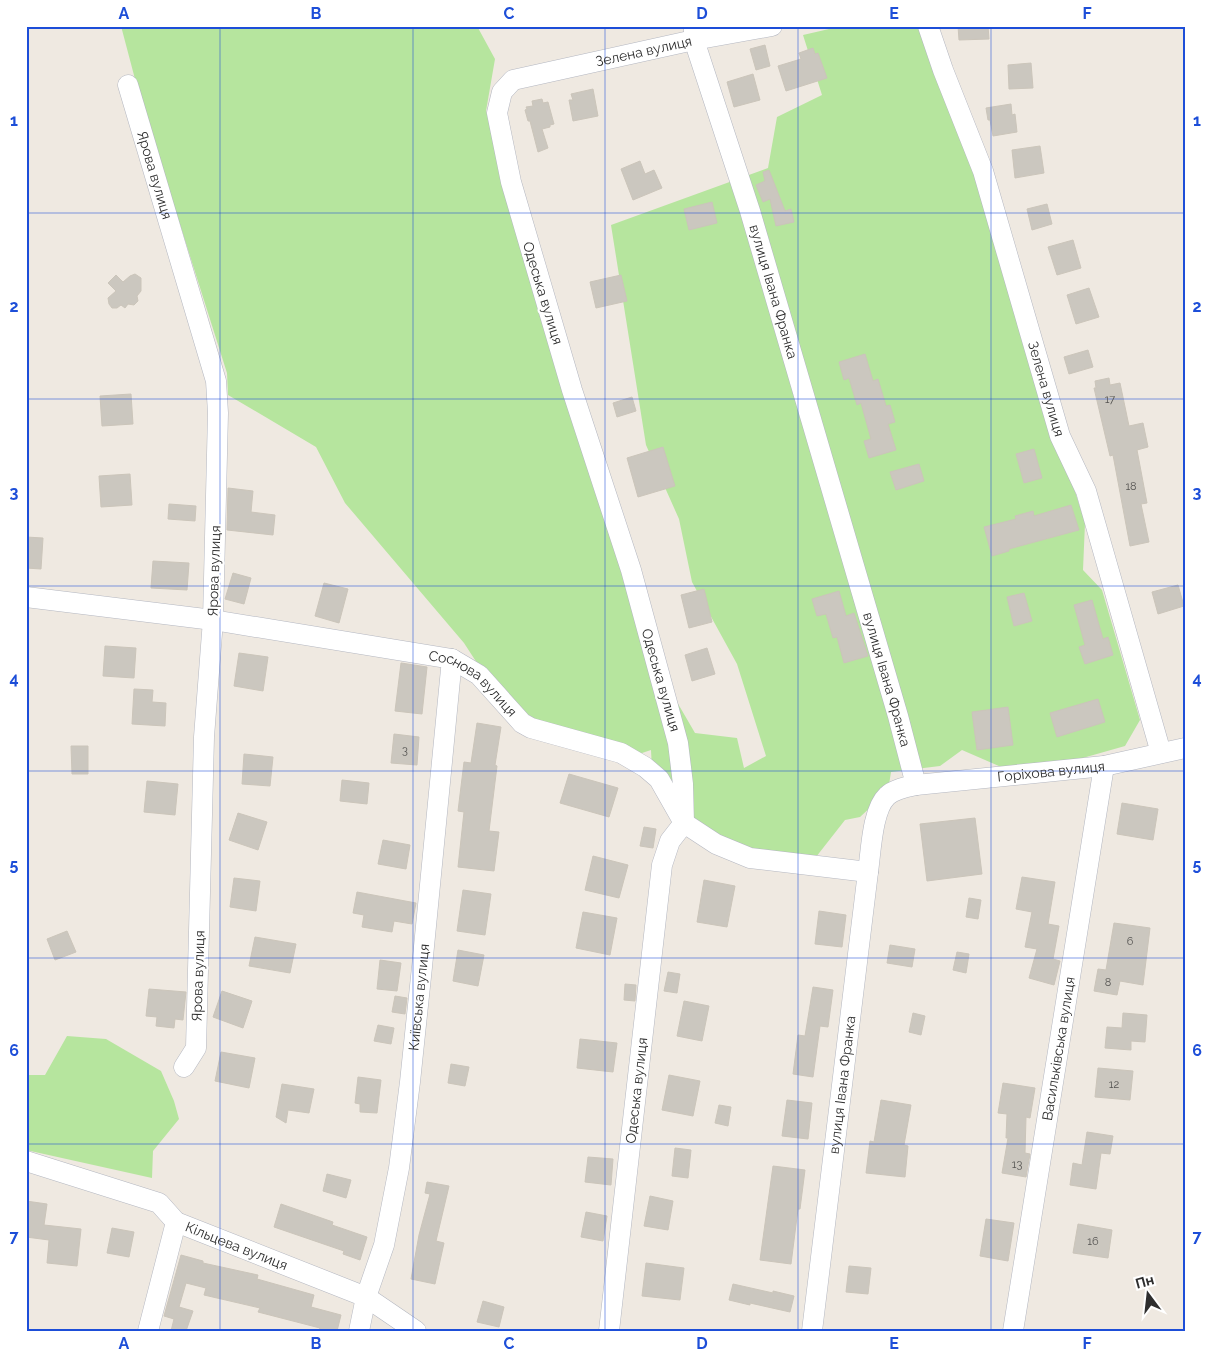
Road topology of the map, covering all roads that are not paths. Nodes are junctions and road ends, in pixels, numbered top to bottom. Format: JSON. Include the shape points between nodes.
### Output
{"nodes":[{"id":1,"x":772,"y":26,"type":"edge"},
{"id":2,"x":928,"y":26,"type":"edge"},
{"id":3,"x":694,"y":33,"type":"edge"},
{"id":4,"x":546,"y":72,"type":"joint"},
{"id":5,"x":128,"y":85,"type":"dead end"},
{"id":6,"x":26,"y":597,"type":"edge"},
{"id":7,"x":213,"y":620,"type":"junction"},
{"id":8,"x":452,"y":659,"type":"junction"},
{"id":9,"x":1185,"y":748,"type":"edge"},
{"id":10,"x":1161,"y":753,"type":"junction"},
{"id":11,"x":1104,"y":766,"type":"junction"},
{"id":12,"x":916,"y":785,"type":"junction"},
{"id":13,"x":684,"y":822,"type":"junction"},
{"id":14,"x":868,"y":872,"type":"junction"},
{"id":15,"x":184,"y":1067,"type":"dead end"},
{"id":16,"x":26,"y":1161,"type":"edge"},
{"id":17,"x":176,"y":1222,"type":"junction"},
{"id":18,"x":366,"y":1297,"type":"junction"},
{"id":19,"x":148,"y":1331,"type":"edge"},
{"id":20,"x":359,"y":1331,"type":"edge"},
{"id":21,"x":416,"y":1331,"type":"edge"},
{"id":22,"x":609,"y":1331,"type":"edge"},
{"id":23,"x":812,"y":1331,"type":"edge"},
{"id":24,"x":1013,"y":1331,"type":"edge"}],
"edges":[{"from":1,"to":3,"type":"street","name":"Зелена вулиця"},
{"from":2,"to":10,"type":"street","name":"Зелена вулиця","via":[[982,171],[1060,436],[1086,491]]},
{"from":3,"to":4,"type":"street","name":"Зелена вулиця"},
{"from":3,"to":12,"type":"street","name":"вулиця Івана Франка","via":[[753,220]]},
{"from":4,"to":13,"type":"street","name":"Одеська вулиця","via":[[513,80],[502,92],[497,114],[511,182],[532,257],[631,570],[678,743],[684,784]]},
{"from":5,"to":7,"type":"street","name":"Ярова вулиця","via":[[216,381]]},
{"from":6,"to":7,"type":"street","name":"Соснова вулиця"},
{"from":7,"to":8,"type":"street","name":"Соснова вулиця"},
{"from":7,"to":15,"type":"street","name":"Ярова вулиця","via":[[204,737],[196,1048]]},
{"from":8,"to":13,"type":"street","name":"Соснова вулиця","via":[[479,675],[522,723],[621,753],[645,767],[659,779]]},
{"from":8,"to":18,"type":"street","name":"Київська вулиця","via":[[399,1168],[384,1245]]},
{"from":9,"to":10,"type":"street","name":"Горіхова вулиця"},
{"from":10,"to":11,"type":"street","name":"Горіхова вулиця"},
{"from":11,"to":12,"type":"street","name":"Горіхова вулиця"},
{"from":11,"to":24,"type":"street","name":"Васильківська вулиця"},
{"from":12,"to":14,"type":"street","name":"вулиця Івана Франка","via":[[887,796],[880,805]]},
{"from":13,"to":14,"type":"street","name":"Соснова вулиця","via":[[716,844],[750,858]]},
{"from":13,"to":22,"type":"street","name":"Одеська вулиця","via":[[670,841],[662,865]]},
{"from":14,"to":23,"type":"street","name":"вулиця Івана Франка"},
{"from":16,"to":17,"type":"street","name":"Кільцева вулиця","via":[[159,1203]]},
{"from":17,"to":18,"type":"street","name":"Кільцева вулиця"},
{"from":17,"to":19,"type":"street"},
{"from":18,"to":20,"type":"street","name":"Київська вулиця"},
{"from":18,"to":21,"type":"street","name":"Кільцева вулиця"}]}
